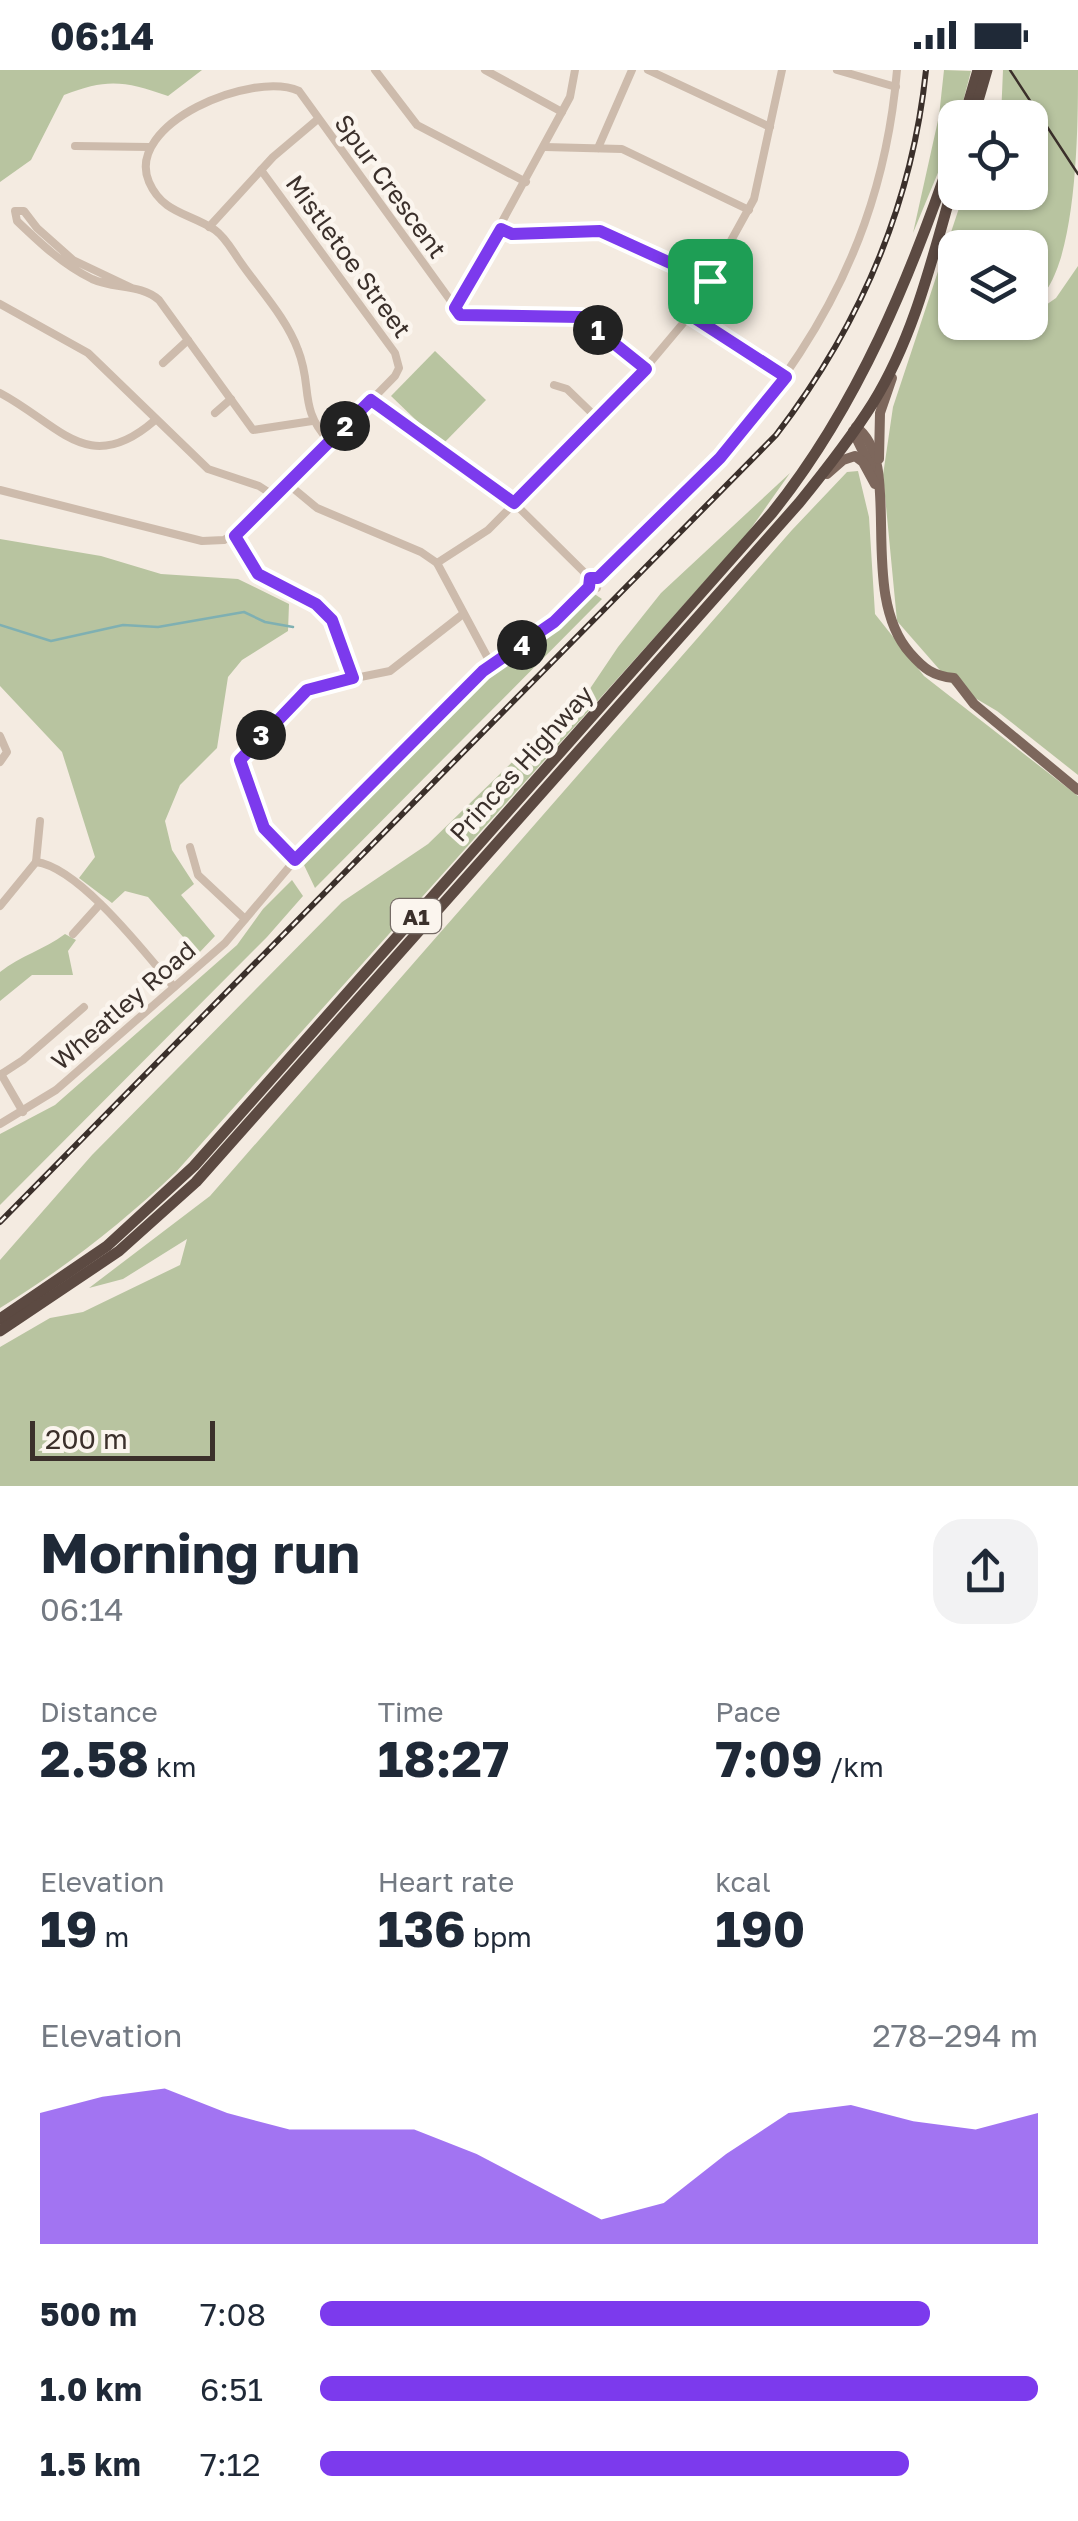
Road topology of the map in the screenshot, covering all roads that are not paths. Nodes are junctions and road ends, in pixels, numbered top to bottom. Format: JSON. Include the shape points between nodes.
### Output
{"nodes":[{"id":1,"x":375,"y":70,"type":"edge"},
{"id":2,"x":575,"y":70,"type":"edge"},
{"id":3,"x":632,"y":70,"type":"edge"},
{"id":4,"x":648,"y":70,"type":"edge"},
{"id":5,"x":782,"y":70,"type":"edge"},
{"id":6,"x":837,"y":70,"type":"edge"},
{"id":7,"x":897,"y":70,"type":"edge"},
{"id":8,"x":978,"y":70,"type":"edge"},
{"id":9,"x":987,"y":70,"type":"edge"},
{"id":10,"x":491,"y":71,"type":"edge"},
{"id":11,"x":896,"y":87,"type":"junction"},
{"id":12,"x":969,"y":100,"type":"edge"},
{"id":13,"x":978,"y":100,"type":"edge"},
{"id":14,"x":562,"y":112,"type":"junction"},
{"id":15,"x":318,"y":119,"type":"junction"},
{"id":16,"x":770,"y":127,"type":"junction"},
{"id":17,"x":74,"y":146,"type":"dead end"},
{"id":18,"x":148,"y":147,"type":"junction"},
{"id":19,"x":544,"y":147,"type":"junction"},
{"id":20,"x":598,"y":148,"type":"junction"},
{"id":21,"x":261,"y":170,"type":"junction"},
{"id":22,"x":526,"y":182,"type":"junction"},
{"id":23,"x":938,"y":191,"type":"edge"},
{"id":24,"x":749,"y":210,"type":"junction"},
{"id":25,"x":946,"y":210,"type":"edge"},
{"id":26,"x":209,"y":226,"type":"junction"},
{"id":27,"x":501,"y":229,"type":"junction"},
{"id":28,"x":710,"y":281,"type":"junction"},
{"id":29,"x":132,"y":288,"type":"junction"},
{"id":30,"x":0,"y":304,"type":"edge"},
{"id":31,"x":455,"y":308,"type":"junction"},
{"id":32,"x":891,"y":314,"type":"junction"},
{"id":33,"x":690,"y":315,"type":"junction"},
{"id":34,"x":188,"y":340,"type":"junction"},
{"id":35,"x":900,"y":349,"type":"junction"},
{"id":36,"x":163,"y":363,"type":"dead end"},
{"id":37,"x":646,"y":369,"type":"junction"},
{"id":38,"x":887,"y":376,"type":"junction"},
{"id":39,"x":786,"y":377,"type":"junction"},
{"id":40,"x":554,"y":384,"type":"dead end"},
{"id":41,"x":852,"y":392,"type":"junction"},
{"id":42,"x":0,"y":393,"type":"edge"},
{"id":43,"x":231,"y":400,"type":"junction"},
{"id":44,"x":371,"y":400,"type":"junction"},
{"id":45,"x":215,"y":414,"type":"dead end"},
{"id":46,"x":598,"y":419,"type":"junction"},
{"id":47,"x":154,"y":421,"type":"junction"},
{"id":48,"x":312,"y":421,"type":"junction"},
{"id":49,"x":853,"y":428,"type":"junction"},
{"id":50,"x":330,"y":441,"type":"junction"},
{"id":51,"x":800,"y":477,"type":"junction"},
{"id":52,"x":877,"y":480,"type":"junction"},
{"id":53,"x":288,"y":484,"type":"junction"},
{"id":54,"x":0,"y":490,"type":"edge"},
{"id":55,"x":276,"y":497,"type":"junction"},
{"id":56,"x":514,"y":503,"type":"junction"},
{"id":57,"x":799,"y":503,"type":"junction"},
{"id":58,"x":235,"y":536,"type":"junction"},
{"id":59,"x":437,"y":563,"type":"junction"},
{"id":60,"x":592,"y":581,"type":"junction"},
{"id":61,"x":463,"y":614,"type":"junction"},
{"id":62,"x":492,"y":664,"type":"junction"},
{"id":63,"x":353,"y":678,"type":"junction"},
{"id":64,"x":0,"y":736,"type":"edge"},
{"id":65,"x":0,"y":762,"type":"edge"},
{"id":66,"x":1078,"y":790,"type":"edge"},
{"id":67,"x":40,"y":821,"type":"dead end"},
{"id":68,"x":190,"y":847,"type":"dead end"},
{"id":69,"x":295,"y":860,"type":"junction"},
{"id":70,"x":36,"y":862,"type":"junction"},
{"id":71,"x":100,"y":904,"type":"junction"},
{"id":72,"x":0,"y":906,"type":"edge"},
{"id":73,"x":245,"y":920,"type":"junction"},
{"id":74,"x":74,"y":934,"type":"dead end"},
{"id":75,"x":174,"y":987,"type":"junction"},
{"id":76,"x":84,"y":1007,"type":"dead end"},
{"id":77,"x":1,"y":1074,"type":"edge"},
{"id":78,"x":23,"y":1112,"type":"junction"},
{"id":79,"x":0,"y":1124,"type":"edge"},
{"id":80,"x":0,"y":1319,"type":"edge"},
{"id":81,"x":0,"y":1331,"type":"edge"}],
"edges":[{"from":1,"to":22,"type":"street","via":[[417,126]]},
{"from":2,"to":14,"type":"street"},
{"from":3,"to":20,"type":"street"},
{"from":4,"to":16,"type":"street"},
{"from":5,"to":16,"type":"street"},
{"from":6,"to":11,"type":"street"},
{"from":7,"to":11,"type":"street","name":"Wheatley Road"},
{"from":8,"to":12,"type":"highway"},
{"from":9,"to":13,"type":"highway"},
{"from":10,"to":14,"type":"street"},
{"from":11,"to":39,"type":"street","name":"Wheatley Road","via":[[885,157],[858,245]]},
{"from":14,"to":19,"type":"street"},
{"from":15,"to":18,"type":"street","name":"Spur Crescent","via":[[294,86],[243,78],[196,98]]},
{"from":15,"to":21,"type":"street"},
{"from":15,"to":31,"type":"street","name":"Spur Crescent"},
{"from":16,"to":24,"type":"street"},
{"from":17,"to":18,"type":"street"},
{"from":18,"to":26,"type":"street","via":[[148,178],[162,203]]},
{"from":19,"to":20,"type":"street"},
{"from":19,"to":22,"type":"street"},
{"from":20,"to":24,"type":"street","via":[[630,152]]},
{"from":21,"to":26,"type":"street"},
{"from":21,"to":44,"type":"street","name":"Mistletoe Street","via":[[395,353],[398,368]]},
{"from":22,"to":27,"type":"street"},
{"from":23,"to":32,"type":"highway","name":"Princes Highway","number":"A1"},
{"from":24,"to":28,"type":"street"},
{"from":25,"to":35,"type":"highway","name":"Princes Highway","number":"A1"},
{"from":26,"to":48,"type":"street","via":[[296,344]]},
{"from":27,"to":28,"type":"street","via":[[600,231]]},
{"from":27,"to":31,"type":"street"},
{"from":28,"to":33,"type":"street"},
{"from":29,"to":29,"type":"street","via":[[70,267],[16,221],[15,211],[24,211],[73,260]]},
{"from":29,"to":34,"type":"street","via":[[159,300]]},
{"from":30,"to":47,"type":"street","via":[[88,353]]},
{"from":31,"to":37,"type":"street","via":[[466,317],[581,317]]},
{"from":32,"to":38,"type":"highway","via":[[866,387],[874,389]]},
{"from":32,"to":41,"type":"highway","name":"Princes Highway","number":"A1"},
{"from":33,"to":37,"type":"street"},
{"from":33,"to":39,"type":"street"},
{"from":34,"to":36,"type":"street"},
{"from":34,"to":43,"type":"street"},
{"from":35,"to":38,"type":"highway","name":"Princes Highway","number":"A1"},
{"from":35,"to":52,"type":"main road","via":[[880,413]]},
{"from":37,"to":46,"type":"street"},
{"from":38,"to":49,"type":"highway","name":"Princes Highway","number":"A1"},
{"from":39,"to":60,"type":"street","name":"Wheatley Road","via":[[720,458]]},
{"from":40,"to":46,"type":"street"},
{"from":41,"to":49,"type":"highway"},
{"from":41,"to":51,"type":"highway","name":"Princes Highway","number":"A1"},
{"from":42,"to":47,"type":"street","via":[[86,446],[126,442]]},
{"from":43,"to":45,"type":"street"},
{"from":43,"to":48,"type":"street","via":[[253,430]]},
{"from":44,"to":50,"type":"street"},
{"from":44,"to":56,"type":"street"},
{"from":46,"to":56,"type":"street"},
{"from":47,"to":55,"type":"street","via":[[208,469]]},
{"from":48,"to":50,"type":"street"},
{"from":49,"to":51,"type":"highway","via":[[837,431]]},
{"from":49,"to":52,"type":"main road"},
{"from":49,"to":57,"type":"highway","name":"Princes Highway","number":"A1"},
{"from":50,"to":53,"type":"street"},
{"from":51,"to":80,"type":"highway","name":"Princes Highway","number":"A1","via":[[194,1166],[107,1246]]},
{"from":52,"to":57,"type":"main road","via":[[863,461],[849,457]]},
{"from":52,"to":66,"type":"main road","via":[[882,592],[897,637],[922,666],[954,678],[974,704]]},
{"from":53,"to":55,"type":"street"},
{"from":53,"to":59,"type":"street","via":[[317,508]]},
{"from":54,"to":58,"type":"street","via":[[202,541]]},
{"from":55,"to":58,"type":"street"},
{"from":56,"to":59,"type":"street"},
{"from":56,"to":60,"type":"street"},
{"from":57,"to":81,"type":"highway","name":"Princes Highway","number":"A1","via":[[196,1182],[105,1262]]},
{"from":58,"to":63,"type":"street","via":[[258,574],[316,604],[332,620]]},
{"from":59,"to":61,"type":"street"},
{"from":60,"to":62,"type":"street","name":"Wheatley Road","via":[[545,630]]},
{"from":61,"to":62,"type":"street"},
{"from":61,"to":63,"type":"street","via":[[396,668]]},
{"from":62,"to":69,"type":"street","name":"Wheatley Road"},
{"from":63,"to":69,"type":"street","via":[[307,690],[240,760],[264,828]]},
{"from":64,"to":65,"type":"street","via":[[7,752]]},
{"from":67,"to":70,"type":"street"},
{"from":68,"to":73,"type":"street","via":[[198,875]]},
{"from":69,"to":73,"type":"street","name":"Wheatley Road"},
{"from":70,"to":71,"type":"street"},
{"from":70,"to":72,"type":"street"},
{"from":71,"to":74,"type":"street"},
{"from":71,"to":75,"type":"street"},
{"from":73,"to":75,"type":"street","name":"Wheatley Road"},
{"from":75,"to":78,"type":"street","name":"Wheatley Road"},
{"from":76,"to":77,"type":"street"},
{"from":77,"to":78,"type":"street"},
{"from":78,"to":79,"type":"street","name":"Wheatley Road"}]}
